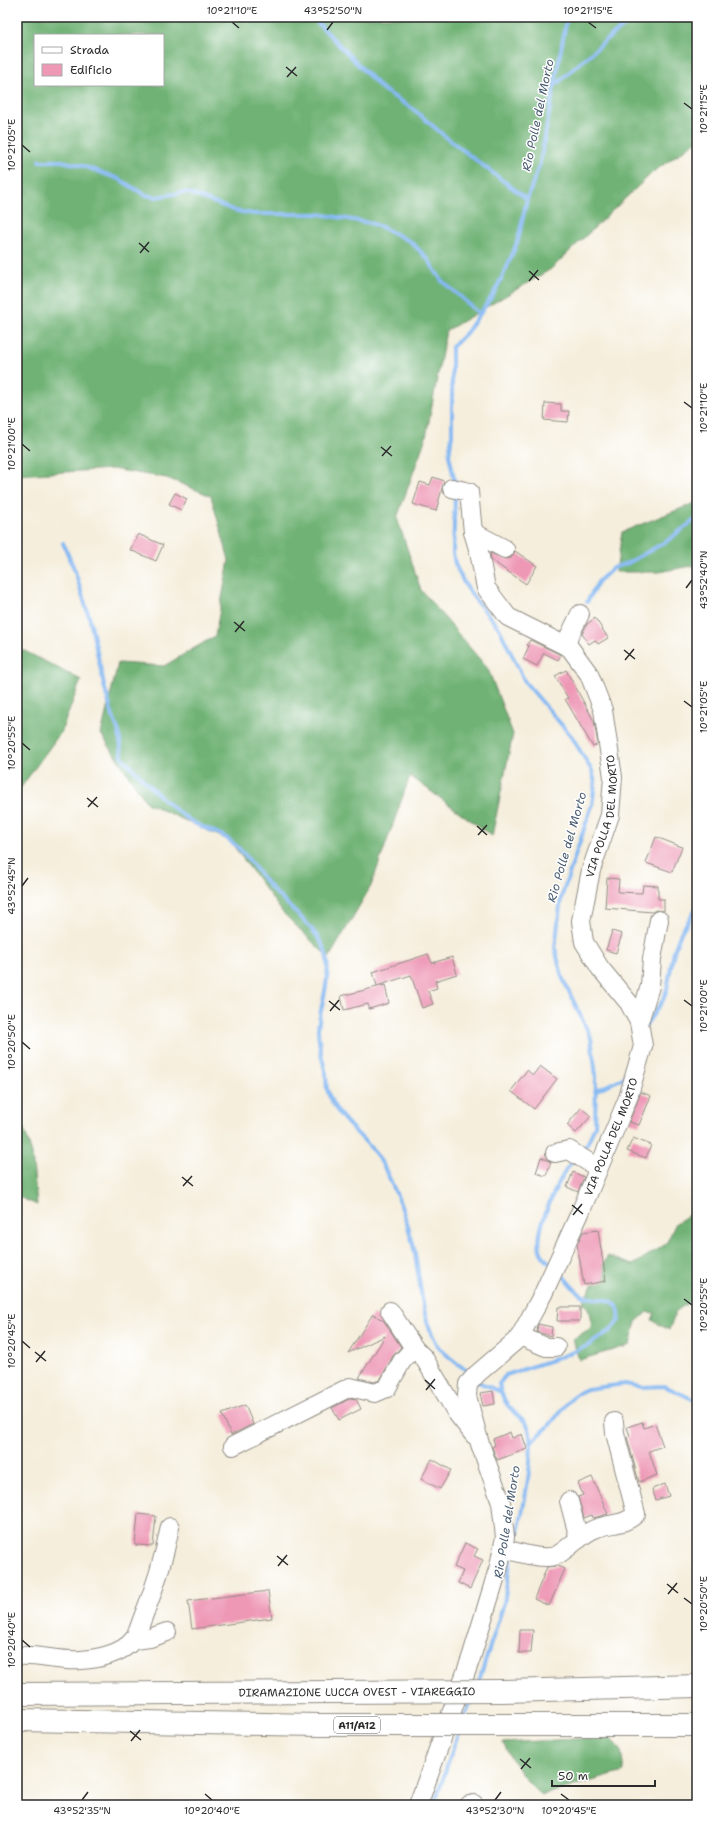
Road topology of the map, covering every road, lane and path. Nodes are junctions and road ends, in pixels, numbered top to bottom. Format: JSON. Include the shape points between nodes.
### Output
{"nodes":[{"id":1,"x":461,"y":490,"type":"dead end"},
{"id":2,"x":473,"y":532,"type":"junction"},
{"id":3,"x":505,"y":549,"type":"dead end"},
{"id":4,"x":580,"y":614,"type":"dead end"},
{"id":5,"x":565,"y":645,"type":"junction"},
{"id":6,"x":659,"y":920,"type":"dead end"},
{"id":7,"x":640,"y":1024,"type":"junction"},
{"id":8,"x":569,"y":1154,"type":"dead end"},
{"id":9,"x":598,"y":1168,"type":"junction"},
{"id":10,"x":390,"y":1311,"type":"dead end"},
{"id":11,"x":520,"y":1336,"type":"junction"},
{"id":12,"x":556,"y":1347,"type":"dead end"},
{"id":13,"x":414,"y":1348,"type":"junction"},
{"id":14,"x":614,"y":1422,"type":"dead end"},
{"id":15,"x":480,"y":1444,"type":"junction"},
{"id":16,"x":233,"y":1446,"type":"dead end"},
{"id":17,"x":569,"y":1501,"type":"dead end"},
{"id":18,"x":170,"y":1527,"type":"dead end"},
{"id":19,"x":579,"y":1539,"type":"junction"},
{"id":20,"x":509,"y":1550,"type":"junction"},
{"id":21,"x":167,"y":1632,"type":"dead end"},
{"id":22,"x":134,"y":1640,"type":"junction"},
{"id":23,"x":17,"y":1656,"type":"edge"},
{"id":24,"x":697,"y":1686,"type":"edge"},
{"id":25,"x":17,"y":1694,"type":"edge"},
{"id":26,"x":17,"y":1720,"type":"edge"},
{"id":27,"x":697,"y":1724,"type":"edge"},
{"id":28,"x":418,"y":1805,"type":"edge"}],
"edges":[{"from":1,"to":2,"type":"street","name":"VIA POLLA DEL MORTO"},
{"from":2,"to":3,"type":"street"},
{"from":2,"to":5,"type":"street","name":"VIA POLLA DEL MORTO","via":[[480,552],[486,588],[508,617]]},
{"from":4,"to":5,"type":"street"},
{"from":5,"to":7,"type":"street","name":"VIA POLLA DEL MORTO","via":[[589,674],[603,710],[613,777],[610,815],[591,870],[581,922],[584,942],[600,968],[629,1003]]},
{"from":6,"to":7,"type":"street","via":[[650,986]]},
{"from":7,"to":9,"type":"street","name":"VIA POLLA DEL MORTO","via":[[643,1046],[628,1098]]},
{"from":8,"to":9,"type":"street"},
{"from":9,"to":11,"type":"street","name":"VIA POLLA DEL MORTO","via":[[556,1267]]},
{"from":10,"to":13,"type":"street"},
{"from":11,"to":12,"type":"street"},
{"from":11,"to":15,"type":"street","name":"VIA POLLA DEL MORTO","via":[[472,1379],[467,1396]]},
{"from":13,"to":15,"type":"street","via":[[424,1358],[456,1412]]},
{"from":13,"to":16,"type":"street","via":[[402,1361],[386,1388],[375,1393],[350,1387]]},
{"from":14,"to":19,"type":"street","via":[[636,1514],[630,1520],[596,1528]]},
{"from":15,"to":20,"type":"street","name":"VIA POLLA DEL MORTO","via":[[501,1502]]},
{"from":17,"to":19,"type":"street"},
{"from":18,"to":22,"type":"street","via":[[154,1592]]},
{"from":19,"to":20,"type":"street","via":[[558,1556],[530,1556]]},
{"from":20,"to":28,"type":"street","name":"VIA POLLA DEL MORTO","via":[[499,1566],[471,1658]]},
{"from":21,"to":22,"type":"street"},
{"from":22,"to":23,"type":"street","via":[[108,1656],[80,1661]]},
{"from":24,"to":25,"type":"highway","name":"DIRAMAZIONE LUCCA OVEST - VIAREGGIO","bridge":true,"via":[[494,1691]]},
{"from":26,"to":27,"type":"highway","number":"A11/A12","bridge":true,"via":[[319,1725]]}]}
